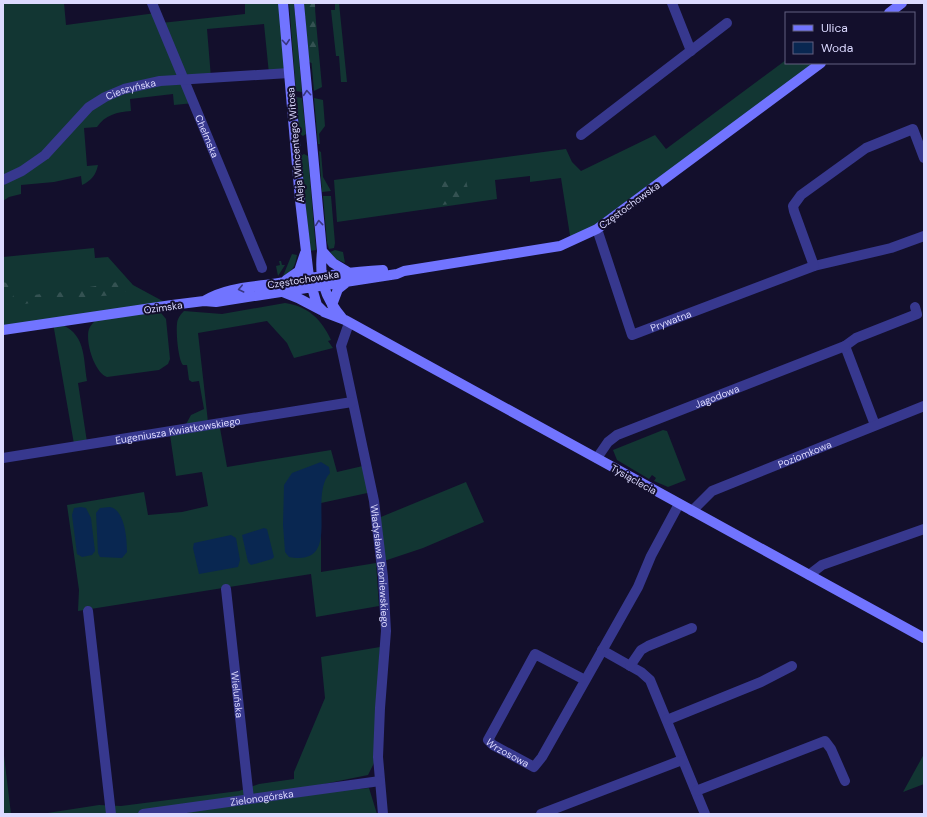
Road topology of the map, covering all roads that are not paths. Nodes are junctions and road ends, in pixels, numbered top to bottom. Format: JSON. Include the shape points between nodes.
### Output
{"nodes":[{"id":1,"x":152,"y":3,"type":"edge"},
{"id":2,"x":283,"y":3,"type":"edge"},
{"id":3,"x":299,"y":3,"type":"edge"},
{"id":4,"x":672,"y":3,"type":"edge"},
{"id":5,"x":902,"y":3,"type":"edge"},
{"id":6,"x":890,"y":12,"type":"edge"},
{"id":7,"x":727,"y":24,"type":"dead end"},
{"id":8,"x":691,"y":51,"type":"junction"},
{"id":9,"x":820,"y":64,"type":"edge"},
{"id":10,"x":289,"y":73,"type":"junction"},
{"id":11,"x":184,"y":80,"type":"junction"},
{"id":12,"x":581,"y":135,"type":"dead end"},
{"id":13,"x":312,"y":145,"type":"junction"},
{"id":14,"x":295,"y":147,"type":"junction"},
{"id":15,"x":924,"y":158,"type":"edge"},
{"id":16,"x":3,"y":180,"type":"edge"},
{"id":17,"x":597,"y":229,"type":"junction"},
{"id":18,"x":924,"y":236,"type":"edge"},
{"id":19,"x":322,"y":250,"type":"junction"},
{"id":20,"x":305,"y":253,"type":"junction"},
{"id":21,"x":814,"y":266,"type":"junction"},
{"id":22,"x":262,"y":268,"type":"dead end"},
{"id":23,"x":309,"y":277,"type":"junction"},
{"id":24,"x":348,"y":277,"type":"junction"},
{"id":25,"x":323,"y":280,"type":"junction"},
{"id":26,"x":280,"y":287,"type":"junction"},
{"id":27,"x":312,"y":287,"type":"junction"},
{"id":28,"x":204,"y":301,"type":"joint"},
{"id":29,"x":328,"y":309,"type":"junction"},
{"id":30,"x":916,"y":310,"type":"dead end"},
{"id":31,"x":347,"y":322,"type":"junction"},
{"id":32,"x":3,"y":330,"type":"edge"},
{"id":33,"x":845,"y":346,"type":"junction"},
{"id":34,"x":352,"y":402,"type":"junction"},
{"id":35,"x":924,"y":406,"type":"edge"},
{"id":36,"x":875,"y":425,"type":"junction"},
{"id":37,"x":3,"y":458,"type":"edge"},
{"id":38,"x":597,"y":458,"type":"junction"},
{"id":39,"x":679,"y":504,"type":"junction"},
{"id":40,"x":692,"y":511,"type":"junction"},
{"id":41,"x":924,"y":530,"type":"edge"},
{"id":42,"x":809,"y":575,"type":"junction"},
{"id":43,"x":226,"y":589,"type":"dead end"},
{"id":44,"x":88,"y":611,"type":"dead end"},
{"id":45,"x":692,"y":628,"type":"dead end"},
{"id":46,"x":924,"y":638,"type":"edge"},
{"id":47,"x":602,"y":650,"type":"junction"},
{"id":48,"x":630,"y":666,"type":"junction"},
{"id":49,"x":792,"y":666,"type":"dead end"},
{"id":50,"x":585,"y":680,"type":"junction"},
{"id":51,"x":667,"y":720,"type":"junction"},
{"id":52,"x":682,"y":760,"type":"junction"},
{"id":53,"x":380,"y":781,"type":"junction"},
{"id":54,"x":845,"y":781,"type":"dead end"},
{"id":55,"x":696,"y":791,"type":"junction"},
{"id":56,"x":249,"y":799,"type":"junction"},
{"id":57,"x":111,"y":814,"type":"edge"},
{"id":58,"x":143,"y":814,"type":"edge"},
{"id":59,"x":383,"y":814,"type":"edge"},
{"id":60,"x":541,"y":814,"type":"edge"},
{"id":61,"x":705,"y":814,"type":"edge"}],
"edges":[{"from":1,"to":11,"type":"street","name":"Chełmska"},
{"from":2,"to":10,"type":"street","name":"Aleja Wincentego Witosa","one_way":true},
{"from":13,"to":3,"type":"street","name":"Aleja Wincentego Witosa","one_way":true},
{"from":4,"to":8,"type":"street"},
{"from":5,"to":6,"type":"street"},
{"from":7,"to":8,"type":"street"},
{"from":8,"to":12,"type":"street"},
{"from":9,"to":17,"type":"street","name":"Częstochowska"},
{"from":10,"to":11,"type":"street","name":"Cieszyńska"},
{"from":10,"to":14,"type":"street","name":"Aleja Wincentego Witosa"},
{"from":11,"to":16,"type":"street","name":"Cieszyńska","via":[[136,85],[105,97],[82,113],[44,155],[22,172]]},
{"from":11,"to":22,"type":"street","name":"Chełmska"},
{"from":13,"to":14,"type":"street"},
{"from":19,"to":13,"type":"street","name":"Aleja Wincentego Witosa","one_way":true},
{"from":14,"to":20,"type":"street","name":"Aleja Wincentego Witosa"},
{"from":15,"to":21,"type":"street","via":[[913,130],[866,148],[801,195],[793,206]]},
{"from":17,"to":21,"type":"street","name":"Prywatna","via":[[632,335]]},
{"from":17,"to":24,"type":"street","name":"Częstochowska","via":[[560,246],[404,270],[397,274]]},
{"from":18,"to":21,"type":"street","via":[[891,248]]},
{"from":19,"to":24,"type":"street"},
{"from":19,"to":25,"type":"street","name":"Aleja Wincentego Witosa"},
{"from":20,"to":23,"type":"street","name":"Aleja Wincentego Witosa"},
{"from":20,"to":26,"type":"street","via":[[299,271]]},
{"from":23,"to":25,"type":"street","name":"Częstochowska"},
{"from":23,"to":26,"type":"street","name":"Częstochowska"},
{"from":23,"to":27,"type":"street","name":"Aleja Wincentego Witosa"},
{"from":24,"to":25,"type":"street","name":"Częstochowska"},
{"from":24,"to":29,"type":"street","via":[[338,289]]},
{"from":25,"to":27,"type":"street"},
{"from":25,"to":29,"type":"street","name":"Tysiąclecia"},
{"from":26,"to":27,"type":"street"},
{"from":26,"to":28,"type":"street","name":"Częstochowska","via":[[214,294]]},
{"from":26,"to":29,"type":"street"},
{"from":27,"to":29,"type":"street","name":"Tysiąclecia","via":[[315,299]]},
{"from":28,"to":32,"type":"street","name":"Ozimska"},
{"from":29,"to":31,"type":"street","name":"Tysiąclecia"},
{"from":30,"to":33,"type":"street","name":"Jagodowa","via":[[856,338]]},
{"from":31,"to":34,"type":"street","name":"Władysława Broniewskiego","via":[[341,346]]},
{"from":31,"to":38,"type":"street","name":"Tysiąclecia"},
{"from":33,"to":36,"type":"street"},
{"from":33,"to":38,"type":"street","name":"Jagodowa","via":[[617,434]]},
{"from":34,"to":37,"type":"street","name":"Eugeniusza Kwiatkowskiego"},
{"from":34,"to":53,"type":"street","name":"Władysława Broniewskiego","via":[[374,501],[383,577],[386,631],[378,757]]},
{"from":35,"to":36,"type":"street","name":"Poziomkowa"},
{"from":36,"to":40,"type":"street","name":"Poziomkowa","via":[[712,491]]},
{"from":38,"to":39,"type":"street","name":"Tysiąclecia"},
{"from":39,"to":40,"type":"street","name":"Tysiąclecia"},
{"from":39,"to":47,"type":"street","name":"Wrzosowa","via":[[651,556],[638,587]]},
{"from":40,"to":42,"type":"street","name":"Tysiąclecia"},
{"from":41,"to":42,"type":"street","via":[[822,564]]},
{"from":42,"to":46,"type":"street","name":"Tysiąclecia"},
{"from":43,"to":56,"type":"street","name":"Wieluńska"},
{"from":44,"to":57,"type":"street"},
{"from":45,"to":48,"type":"street","via":[[641,650]]},
{"from":47,"to":48,"type":"street"},
{"from":47,"to":50,"type":"street","name":"Wrzosowa"},
{"from":48,"to":51,"type":"street","via":[[650,680]]},
{"from":49,"to":51,"type":"street","via":[[761,682]]},
{"from":50,"to":50,"type":"street","name":"Wrzosowa","via":[[535,654],[488,740],[534,767]]},
{"from":51,"to":52,"type":"street"},
{"from":52,"to":55,"type":"street"},
{"from":52,"to":60,"type":"street"},
{"from":53,"to":56,"type":"street","name":"Zielonogórska"},
{"from":53,"to":59,"type":"street","name":"Władysława Broniewskiego"},
{"from":54,"to":55,"type":"street","via":[[825,741]]},
{"from":55,"to":61,"type":"street"},
{"from":56,"to":58,"type":"street","name":"Zielonogórska"}]}
